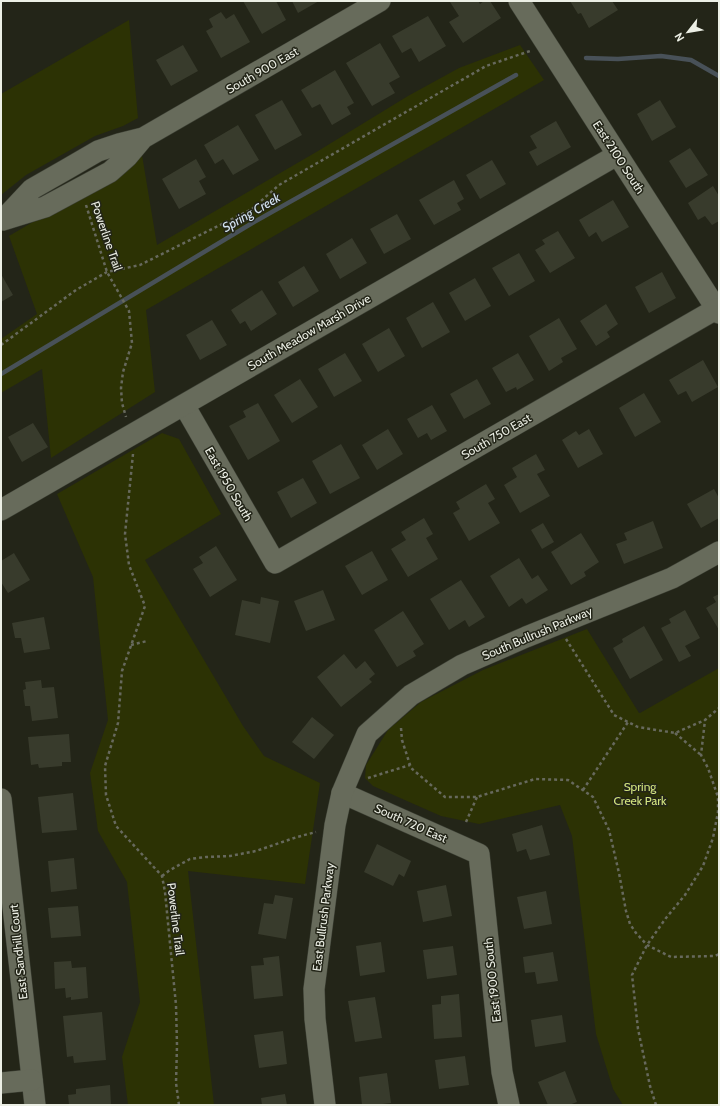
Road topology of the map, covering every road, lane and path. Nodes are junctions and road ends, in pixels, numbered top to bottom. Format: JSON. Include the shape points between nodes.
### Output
{"nodes":[{"id":1,"x":380,"y":1,"type":"edge"},
{"id":2,"x":518,"y":1,"type":"edge"},
{"id":3,"x":533,"y":50,"type":"dead end"},
{"id":4,"x":617,"y":155,"type":"junction"},
{"id":5,"x":86,"y":203,"type":"dead end"},
{"id":6,"x":2,"y":220,"type":"edge"},
{"id":7,"x":107,"y":272,"type":"junction"},
{"id":8,"x":718,"y":311,"type":"edge"},
{"id":9,"x":1,"y":345,"type":"edge"},
{"id":10,"x":184,"y":405,"type":"junction"},
{"id":11,"x":127,"y":421,"type":"dead end"},
{"id":12,"x":134,"y":452,"type":"dead end"},
{"id":13,"x":1,"y":510,"type":"edge"},
{"id":14,"x":719,"y":552,"type":"edge"},
{"id":15,"x":275,"y":563,"type":"joint"},
{"id":16,"x":565,"y":638,"type":"dead end"},
{"id":17,"x":147,"y":641,"type":"dead end"},
{"id":18,"x":131,"y":645,"type":"junction"},
{"id":19,"x":719,"y":708,"type":"edge"},
{"id":20,"x":704,"y":720,"type":"junction"},
{"id":21,"x":401,"y":722,"type":"dead end"},
{"id":22,"x":628,"y":722,"type":"junction"},
{"id":23,"x":675,"y":733,"type":"junction"},
{"id":24,"x":367,"y":734,"type":"joint"},
{"id":25,"x":701,"y":755,"type":"junction"},
{"id":26,"x":410,"y":765,"type":"junction"},
{"id":27,"x":365,"y":778,"type":"dead end"},
{"id":28,"x":583,"y":790,"type":"junction"},
{"id":29,"x":342,"y":792,"type":"junction"},
{"id":30,"x":476,"y":797,"type":"junction"},
{"id":31,"x":1,"y":800,"type":"edge"},
{"id":32,"x":466,"y":822,"type":"dead end"},
{"id":33,"x":317,"y":832,"type":"dead end"},
{"id":34,"x":479,"y":854,"type":"joint"},
{"id":35,"x":162,"y":876,"type":"junction"},
{"id":36,"x":647,"y":945,"type":"junction"},
{"id":37,"x":719,"y":954,"type":"edge"},
{"id":38,"x":32,"y":1080,"type":"junction"},
{"id":39,"x":1,"y":1083,"type":"edge"},
{"id":40,"x":35,"y":1105,"type":"edge"},
{"id":41,"x":179,"y":1105,"type":"edge"},
{"id":42,"x":325,"y":1105,"type":"edge"},
{"id":43,"x":509,"y":1105,"type":"edge"},
{"id":44,"x":656,"y":1105,"type":"edge"}],
"edges":[{"from":1,"to":6,"type":"street","name":"South 900 East","via":[[143,138],[98,150],[32,189]]},
{"from":2,"to":4,"type":"street","name":"East 2100 South"},
{"from":3,"to":7,"type":"path","via":[[486,66],[279,185],[252,209],[140,265]]},
{"from":4,"to":8,"type":"street","name":"East 2100 South"},
{"from":4,"to":10,"type":"street","name":"South Meadow Marsh Drive"},
{"from":5,"to":7,"type":"path","name":"Powerline Trail"},
{"from":7,"to":9,"type":"path","via":[[76,290]]},
{"from":7,"to":11,"type":"path","name":"Powerline Trail","via":[[129,311],[132,343],[122,388],[122,403]]},
{"from":8,"to":15,"type":"street","name":"South 750 East"},
{"from":10,"to":13,"type":"street","name":"South Meadow Marsh Drive"},
{"from":10,"to":15,"type":"street","name":"East 1950 South"},
{"from":12,"to":18,"type":"path","name":"Powerline Trail","via":[[125,534],[129,565],[145,606]]},
{"from":14,"to":24,"type":"street","name":"South Bullrush Parkway","via":[[672,578],[462,665],[411,695]]},
{"from":16,"to":22,"type":"path","via":[[614,715]]},
{"from":17,"to":18,"type":"path"},
{"from":18,"to":35,"type":"path","name":"Powerline Trail","via":[[122,671],[118,723],[105,766],[106,796],[116,826]]},
{"from":19,"to":20,"type":"path"},
{"from":20,"to":23,"type":"path"},
{"from":20,"to":25,"type":"path"},
{"from":21,"to":26,"type":"path","via":[[402,740]]},
{"from":22,"to":23,"type":"path","via":[[638,727]]},
{"from":22,"to":28,"type":"path"},
{"from":23,"to":25,"type":"path"},
{"from":24,"to":29,"type":"street","name":"East Bullrush Parkway"},
{"from":25,"to":36,"type":"path","via":[[718,797],[713,838],[703,866],[685,895]]},
{"from":26,"to":27,"type":"path"},
{"from":26,"to":30,"type":"path","via":[[445,797]]},
{"from":28,"to":30,"type":"path","via":[[568,780],[535,779]]},
{"from":28,"to":36,"type":"path","via":[[593,797],[609,830],[630,924]]},
{"from":29,"to":34,"type":"street","name":"South 720 East"},
{"from":29,"to":42,"type":"street","name":"East Bullrush Parkway","via":[[335,825],[314,989]]},
{"from":30,"to":32,"type":"path"},
{"from":31,"to":38,"type":"street","name":"East Sandhill Court"},
{"from":33,"to":35,"type":"path","via":[[256,851],[190,859]]},
{"from":34,"to":43,"type":"street","name":"East 1900 South","via":[[502,1072]]},
{"from":35,"to":41,"type":"path","name":"Powerline Trail","via":[[176,998],[176,1083]]},
{"from":36,"to":37,"type":"path","via":[[671,957]]},
{"from":36,"to":44,"type":"path","via":[[632,975],[638,1029]]},
{"from":38,"to":39,"type":"street"},
{"from":38,"to":40,"type":"street","name":"East Sandhill Court"}]}
